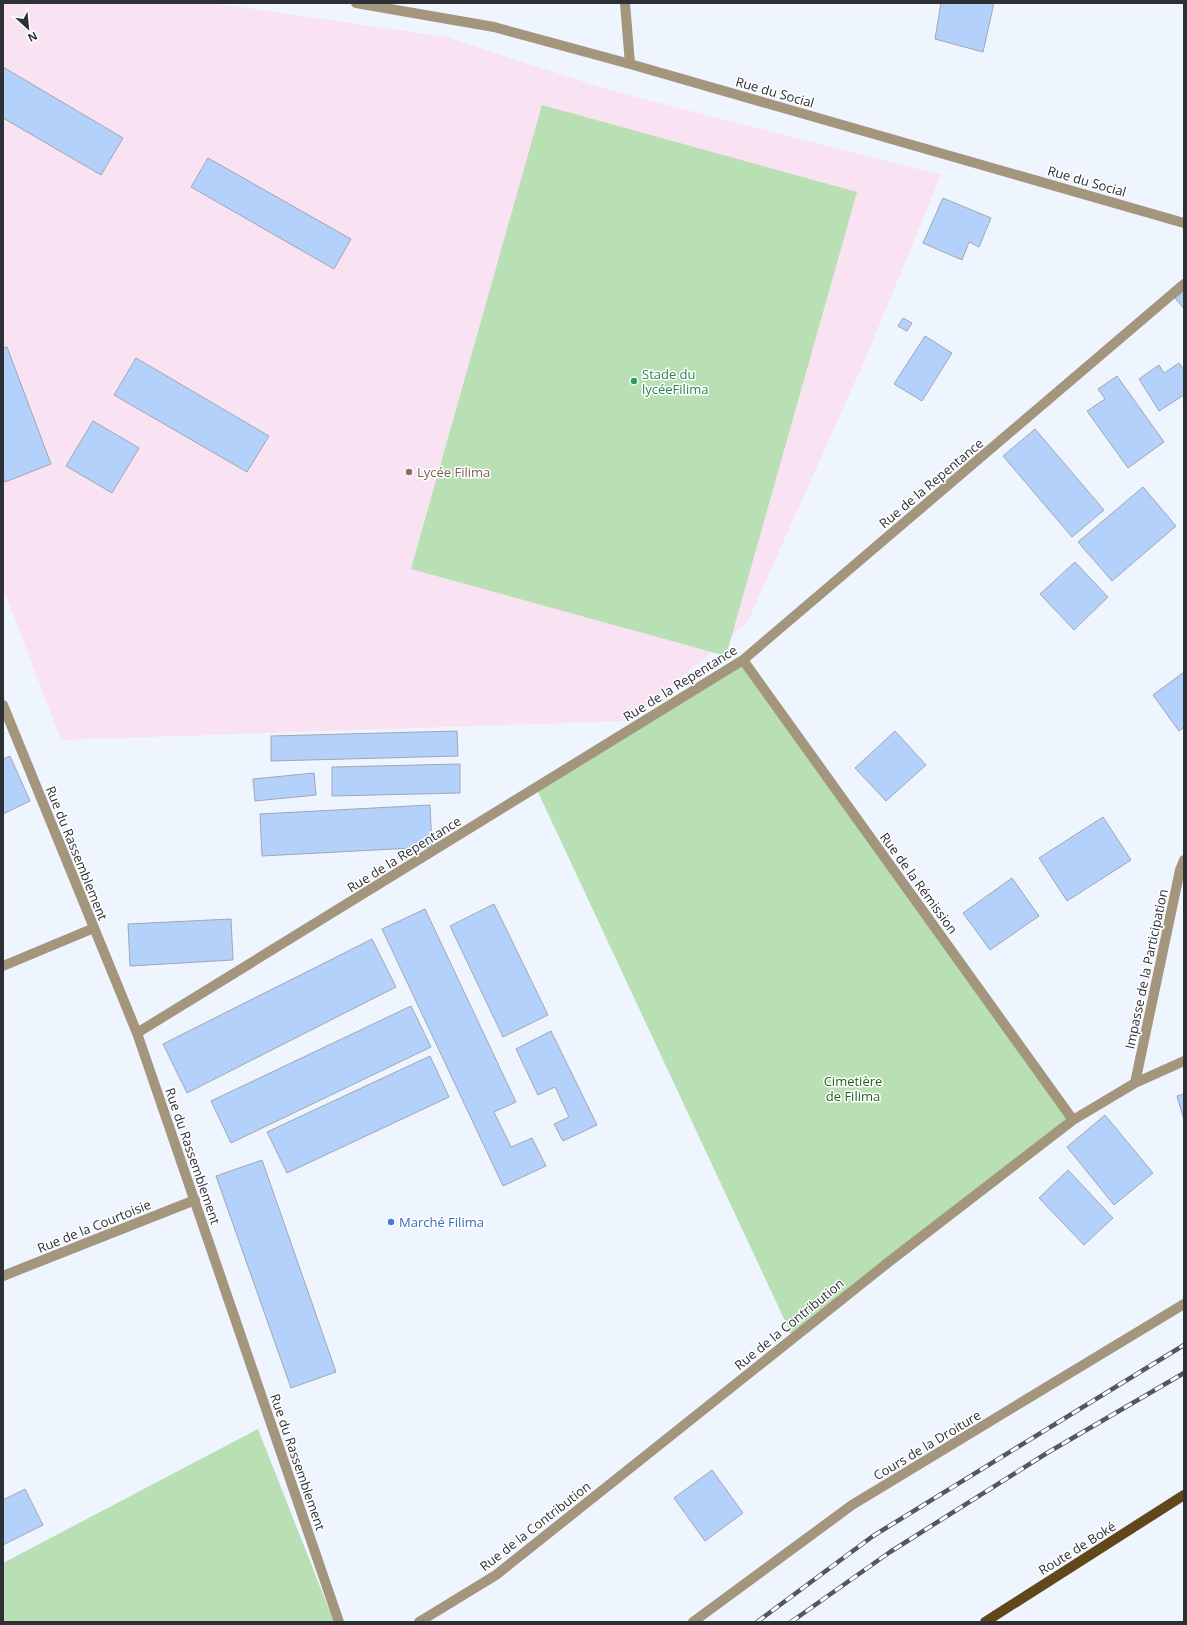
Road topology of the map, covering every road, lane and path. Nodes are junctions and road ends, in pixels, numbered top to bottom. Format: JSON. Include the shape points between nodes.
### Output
{"nodes":[{"id":1,"x":356,"y":3,"type":"edge"},
{"id":2,"x":625,"y":3,"type":"edge"},
{"id":3,"x":630,"y":64,"type":"junction"},
{"id":4,"x":1184,"y":223,"type":"edge"},
{"id":5,"x":1184,"y":284,"type":"edge"},
{"id":6,"x":743,"y":660,"type":"junction"},
{"id":7,"x":3,"y":705,"type":"edge"},
{"id":8,"x":1184,"y":860,"type":"edge"},
{"id":9,"x":94,"y":928,"type":"junction"},
{"id":10,"x":3,"y":966,"type":"edge"},
{"id":11,"x":137,"y":1033,"type":"junction"},
{"id":12,"x":1184,"y":1061,"type":"edge"},
{"id":13,"x":1135,"y":1083,"type":"junction"},
{"id":14,"x":1073,"y":1120,"type":"junction"},
{"id":15,"x":195,"y":1200,"type":"junction"},
{"id":16,"x":3,"y":1276,"type":"edge"},
{"id":17,"x":1184,"y":1304,"type":"edge"},
{"id":18,"x":1184,"y":1495,"type":"edge"},
{"id":19,"x":339,"y":1622,"type":"edge"},
{"id":20,"x":419,"y":1622,"type":"edge"},
{"id":21,"x":693,"y":1622,"type":"edge"},
{"id":22,"x":985,"y":1622,"type":"edge"}],
"edges":[{"from":1,"to":3,"type":"street","name":"Rue du Social","via":[[494,27]]},
{"from":2,"to":3,"type":"street"},
{"from":3,"to":4,"type":"street","name":"Rue du Social"},
{"from":5,"to":6,"type":"street","name":"Rue de la Repentance"},
{"from":6,"to":11,"type":"street","name":"Rue de la Repentance"},
{"from":6,"to":14,"type":"street","name":"Rue de la Rémission"},
{"from":7,"to":9,"type":"street","name":"Rue du Rassemblement"},
{"from":8,"to":13,"type":"street","name":"Impasse de la Participation"},
{"from":9,"to":10,"type":"street"},
{"from":9,"to":11,"type":"street","name":"Rue du Rassemblement"},
{"from":11,"to":15,"type":"street","name":"Rue du Rassemblement"},
{"from":12,"to":13,"type":"street","name":"Rue de la Contribution"},
{"from":13,"to":14,"type":"street","name":"Rue de la Contribution"},
{"from":14,"to":20,"type":"street","name":"Rue de la Contribution","via":[[877,1271],[496,1575]]},
{"from":15,"to":16,"type":"street","name":"Rue de la Courtoisie"},
{"from":15,"to":19,"type":"street","name":"Rue du Rassemblement"},
{"from":17,"to":21,"type":"street","name":"Cours de la Droiture","via":[[852,1505]]},
{"from":18,"to":22,"type":"main road","name":"Route de Boké"}]}
